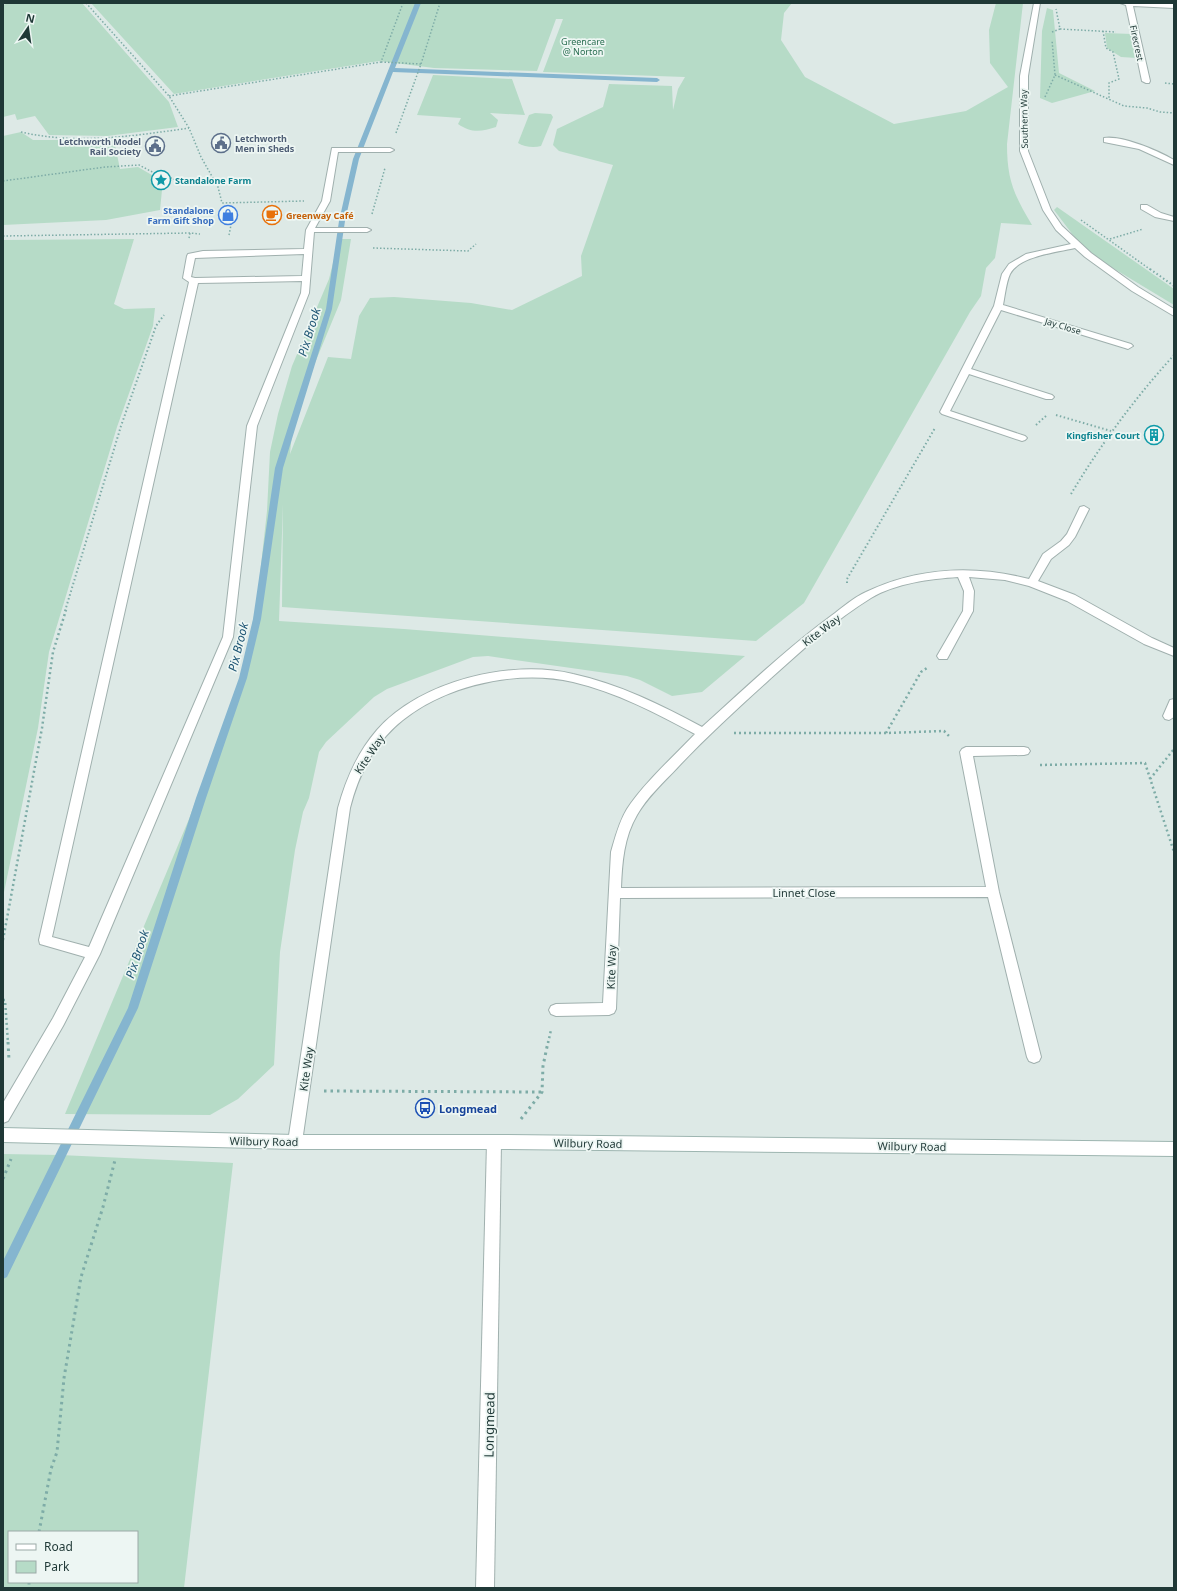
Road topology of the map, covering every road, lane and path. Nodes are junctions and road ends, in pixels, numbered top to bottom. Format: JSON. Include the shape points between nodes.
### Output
{"nodes":[{"id":1,"x":86,"y":3,"type":"edge"},
{"id":2,"x":403,"y":3,"type":"edge"},
{"id":3,"x":440,"y":3,"type":"edge"},
{"id":4,"x":1037,"y":3,"type":"edge"},
{"id":5,"x":1125,"y":3,"type":"edge"},
{"id":6,"x":1169,"y":5,"type":"edge"},
{"id":7,"x":1056,"y":6,"type":"dead end"},
{"id":8,"x":1060,"y":29,"type":"junction"},
{"id":9,"x":1103,"y":31,"type":"junction"},
{"id":10,"x":1051,"y":33,"type":"dead end"},
{"id":11,"x":1135,"y":33,"type":"junction"},
{"id":12,"x":1051,"y":40,"type":"dead end"},
{"id":13,"x":381,"y":62,"type":"junction"},
{"id":14,"x":421,"y":64,"type":"junction"},
{"id":15,"x":1055,"y":75,"type":"junction"},
{"id":16,"x":1146,"y":82,"type":"dead end"},
{"id":17,"x":169,"y":96,"type":"junction"},
{"id":18,"x":1109,"y":99,"type":"junction"},
{"id":19,"x":1042,"y":103,"type":"dead end"},
{"id":20,"x":1174,"y":114,"type":"edge"},
{"id":21,"x":189,"y":128,"type":"junction"},
{"id":22,"x":21,"y":132,"type":"dead end"},
{"id":23,"x":1107,"y":140,"type":"dead end"},
{"id":24,"x":390,"y":150,"type":"junction"},
{"id":25,"x":1174,"y":163,"type":"edge"},
{"id":26,"x":3,"y":181,"type":"edge"},
{"id":27,"x":215,"y":182,"type":"junction"},
{"id":28,"x":326,"y":201,"type":"junction"},
{"id":29,"x":1144,"y":207,"type":"dead end"},
{"id":30,"x":1077,"y":217,"type":"dead end"},
{"id":31,"x":1174,"y":219,"type":"edge"},
{"id":32,"x":231,"y":226,"type":"dead end"},
{"id":33,"x":310,"y":230,"type":"junction"},
{"id":34,"x":367,"y":230,"type":"junction"},
{"id":35,"x":190,"y":233,"type":"junction"},
{"id":36,"x":206,"y":234,"type":"dead end"},
{"id":37,"x":221,"y":235,"type":"dead end"},
{"id":38,"x":3,"y":236,"type":"edge"},
{"id":39,"x":189,"y":240,"type":"dead end"},
{"id":40,"x":476,"y":244,"type":"dead end"},
{"id":41,"x":1076,"y":245,"type":"junction"},
{"id":42,"x":309,"y":251,"type":"junction"},
{"id":43,"x":306,"y":278,"type":"junction"},
{"id":44,"x":194,"y":281,"type":"junction"},
{"id":45,"x":1174,"y":286,"type":"edge"},
{"id":46,"x":998,"y":306,"type":"junction"},
{"id":47,"x":168,"y":310,"type":"dead end"},
{"id":48,"x":1174,"y":313,"type":"edge"},
{"id":49,"x":1128,"y":346,"type":"dead end"},
{"id":50,"x":1174,"y":355,"type":"edge"},
{"id":51,"x":966,"y":370,"type":"junction"},
{"id":52,"x":1050,"y":396,"type":"dead end"},
{"id":53,"x":945,"y":412,"type":"junction"},
{"id":54,"x":1111,"y":431,"type":"junction"},
{"id":55,"x":1022,"y":438,"type":"joint"},
{"id":56,"x":1084,"y":509,"type":"joint"},
{"id":57,"x":962,"y":573,"type":"junction"},
{"id":58,"x":1032,"y":583,"type":"junction"},
{"id":59,"x":848,"y":610,"type":"junction"},
{"id":60,"x":1174,"y":652,"type":"edge"},
{"id":61,"x":943,"y":656,"type":"joint"},
{"id":62,"x":1174,"y":703,"type":"edge"},
{"id":63,"x":1169,"y":716,"type":"dead end"},
{"id":64,"x":703,"y":733,"type":"junction"},
{"id":65,"x":886,"y":733,"type":"junction"},
{"id":66,"x":1174,"y":748,"type":"edge"},
{"id":67,"x":1024,"y":750,"type":"joint"},
{"id":68,"x":966,"y":752,"type":"junction"},
{"id":69,"x":1150,"y":779,"type":"junction"},
{"id":70,"x":1174,"y":852,"type":"edge"},
{"id":71,"x":993,"y":892,"type":"junction"},
{"id":72,"x":614,"y":893,"type":"junction"},
{"id":73,"x":3,"y":940,"type":"edge"},
{"id":74,"x":93,"y":954,"type":"junction"},
{"id":75,"x":3,"y":1000,"type":"edge"},
{"id":76,"x":556,"y":1010,"type":"joint"},
{"id":77,"x":1034,"y":1057,"type":"dead end"},
{"id":78,"x":8,"y":1066,"type":"dead end"},
{"id":79,"x":303,"y":1091,"type":"junction"},
{"id":80,"x":542,"y":1092,"type":"junction"},
{"id":81,"x":3,"y":1116,"type":"edge"},
{"id":82,"x":520,"y":1121,"type":"dead end"},
{"id":83,"x":3,"y":1135,"type":"edge"},
{"id":84,"x":113,"y":1138,"type":"junction"},
{"id":85,"x":295,"y":1142,"type":"junction"},
{"id":86,"x":494,"y":1142,"type":"junction"},
{"id":87,"x":1174,"y":1149,"type":"edge"},
{"id":88,"x":39,"y":1531,"type":"edge"},
{"id":89,"x":485,"y":1588,"type":"edge"}],
"edges":[{"from":1,"to":17,"type":"path"},
{"from":2,"to":13,"type":"path"},
{"from":3,"to":14,"type":"path"},
{"from":4,"to":41,"type":"street","name":"Southern Way","via":[[1024,76],[1024,151],[1047,210],[1059,228]]},
{"from":5,"to":6,"type":"street","name":"Firecrest"},
{"from":5,"to":11,"type":"street","name":"Firecrest"},
{"from":7,"to":8,"type":"path"},
{"from":8,"to":9,"type":"path"},
{"from":8,"to":10,"type":"path"},
{"from":9,"to":11,"type":"path"},
{"from":9,"to":18,"type":"path","via":[[1106,48],[1114,52],[1119,80],[1109,83]]},
{"from":11,"to":16,"type":"street","name":"Firecrest"},
{"from":12,"to":15,"type":"path"},
{"from":13,"to":14,"type":"path"},
{"from":13,"to":17,"type":"path"},
{"from":14,"to":24,"type":"path"},
{"from":15,"to":18,"type":"path"},
{"from":15,"to":19,"type":"path"},
{"from":17,"to":21,"type":"path"},
{"from":18,"to":20,"type":"path","via":[[1124,106]]},
{"from":21,"to":22,"type":"path","via":[[105,139],[40,138]]},
{"from":21,"to":27,"type":"path"},
{"from":23,"to":25,"type":"street","via":[[1144,148]]},
{"from":24,"to":28,"type":"street","via":[[335,150]]},
{"from":24,"to":34,"type":"path"},
{"from":26,"to":27,"type":"path","via":[[139,165],[164,178],[180,182]]},
{"from":27,"to":28,"type":"path","via":[[222,203]]},
{"from":28,"to":33,"type":"street"},
{"from":29,"to":31,"type":"street","via":[[1158,215]]},
{"from":30,"to":45,"type":"path"},
{"from":32,"to":37,"type":"path","via":[[229,235]]},
{"from":33,"to":34,"type":"street"},
{"from":33,"to":42,"type":"street"},
{"from":34,"to":40,"type":"path","via":[[365,247],[468,251]]},
{"from":35,"to":36,"type":"path"},
{"from":35,"to":38,"type":"path"},
{"from":35,"to":39,"type":"path"},
{"from":41,"to":46,"type":"street","via":[[1029,256],[1012,266],[1006,274]]},
{"from":41,"to":48,"type":"street","name":"Southern Way","via":[[1129,285]]},
{"from":42,"to":43,"type":"street"},
{"from":42,"to":44,"type":"street","via":[[192,256],[187,278]]},
{"from":43,"to":44,"type":"street"},
{"from":43,"to":74,"type":"street","via":[[305,293],[252,426],[228,637]]},
{"from":44,"to":74,"type":"street","via":[[45,940]]},
{"from":46,"to":49,"type":"street","name":"Jay Close"},
{"from":46,"to":51,"type":"street"},
{"from":47,"to":73,"type":"path","via":[[156,326],[121,426],[53,652],[42,728]]},
{"from":50,"to":54,"type":"path"},
{"from":51,"to":52,"type":"street"},
{"from":51,"to":53,"type":"street"},
{"from":53,"to":55,"type":"street"},
{"from":53,"to":59,"type":"path","via":[[847,579]]},
{"from":54,"to":55,"type":"path","via":[[1060,415],[1046,415]]},
{"from":54,"to":56,"type":"path","via":[[1068,499]]},
{"from":56,"to":58,"type":"street","via":[[1071,535],[1047,557]]},
{"from":57,"to":58,"type":"street","name":"Kite Way","via":[[1005,576]]},
{"from":57,"to":59,"type":"street","name":"Kite Way","via":[[929,576],[903,582],[868,595]]},
{"from":57,"to":61,"type":"street","via":[[969,591],[968,611]]},
{"from":58,"to":60,"type":"street","name":"Kite Way","via":[[1071,598],[1148,641]]},
{"from":59,"to":64,"type":"street","name":"Kite Way","via":[[792,653]]},
{"from":61,"to":65,"type":"path","via":[[922,672]]},
{"from":62,"to":63,"type":"street"},
{"from":64,"to":65,"type":"path"},
{"from":64,"to":72,"type":"street","name":"Kite Way","via":[[632,812],[622,832],[617,852]]},
{"from":64,"to":79,"type":"street","name":"Kite Way","via":[[663,711],[607,687],[566,676],[532,672],[507,673],[447,690],[392,722],[374,742],[354,776],[344,808]]},
{"from":65,"to":68,"type":"path","via":[[944,731]]},
{"from":66,"to":69,"type":"path"},
{"from":67,"to":68,"type":"street"},
{"from":67,"to":69,"type":"path","via":[[1035,765],[1145,763]]},
{"from":68,"to":71,"type":"street"},
{"from":69,"to":70,"type":"path"},
{"from":71,"to":72,"type":"street","name":"Linnet Close"},
{"from":71,"to":77,"type":"street"},
{"from":72,"to":76,"type":"street","name":"Kite Way","via":[[609,1009]]},
{"from":74,"to":81,"type":"street","via":[[58,1022]]},
{"from":75,"to":78,"type":"path"},
{"from":76,"to":80,"type":"path","via":[[543,1066]]},
{"from":79,"to":80,"type":"path"},
{"from":79,"to":85,"type":"street","name":"Kite Way"},
{"from":80,"to":82,"type":"path"},
{"from":83,"to":84,"type":"street","name":"Wilbury Road"},
{"from":84,"to":85,"type":"street","name":"Wilbury Road"},
{"from":84,"to":88,"type":"path","via":[[116,1157],[81,1277],[64,1378],[58,1452],[51,1469]]},
{"from":85,"to":86,"type":"street","name":"Wilbury Road"},
{"from":86,"to":87,"type":"street","name":"Wilbury Road"},
{"from":86,"to":89,"type":"street","name":"Longmead"}]}
